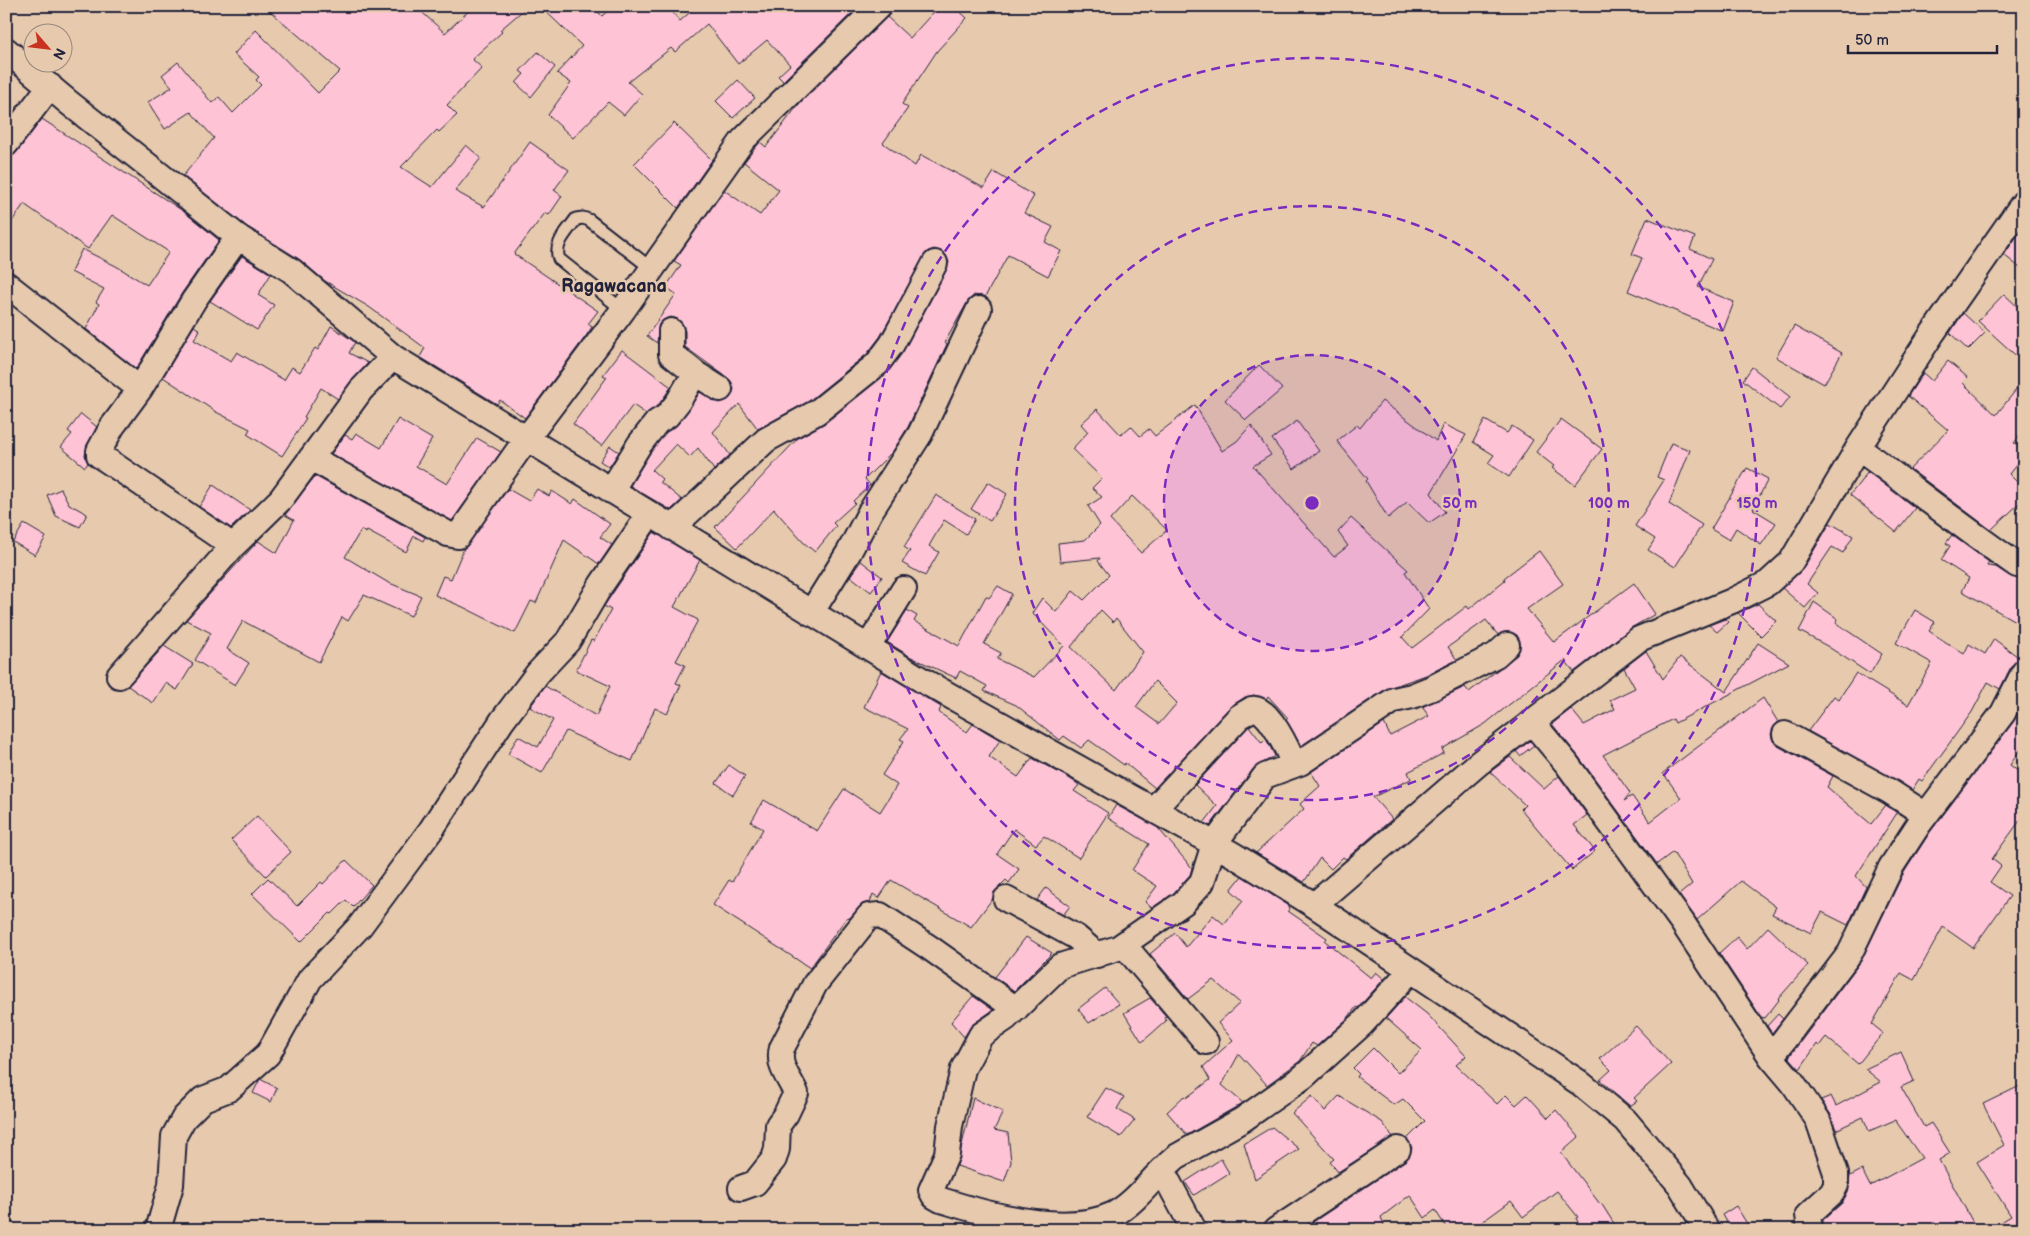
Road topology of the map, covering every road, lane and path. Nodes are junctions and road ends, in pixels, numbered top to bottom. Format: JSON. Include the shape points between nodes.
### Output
{"nodes":[{"id":1,"x":880,"y":6,"type":"edge"},
{"id":2,"x":6,"y":50,"type":"edge"},
{"id":3,"x":50,"y":86,"type":"junction"},
{"id":4,"x":6,"y":144,"type":"edge"},
{"id":5,"x":2024,"y":202,"type":"edge"},
{"id":6,"x":238,"y":237,"type":"junction"},
{"id":7,"x":935,"y":263,"type":"dead end"},
{"id":8,"x":652,"y":269,"type":"junction"},
{"id":9,"x":6,"y":284,"type":"edge"},
{"id":10,"x":979,"y":309,"type":"dead end"},
{"id":11,"x":623,"y":310,"type":"junction"},
{"id":12,"x":672,"y":331,"type":"dead end"},
{"id":13,"x":393,"y":357,"type":"junction"},
{"id":14,"x":695,"y":372,"type":"junction"},
{"id":15,"x":140,"y":389,"type":"junction"},
{"id":16,"x":720,"y":389,"type":"dead end"},
{"id":17,"x":527,"y":438,"type":"junction"},
{"id":18,"x":1858,"y":448,"type":"junction"},
{"id":19,"x":311,"y":458,"type":"junction"},
{"id":20,"x":611,"y":491,"type":"junction"},
{"id":21,"x":649,"y":515,"type":"junction"},
{"id":22,"x":672,"y":528,"type":"junction"},
{"id":23,"x":233,"y":546,"type":"junction"},
{"id":24,"x":2024,"y":566,"type":"edge"},
{"id":25,"x":904,"y":589,"type":"dead end"},
{"id":26,"x":811,"y":613,"type":"junction"},
{"id":27,"x":1507,"y":645,"type":"dead end"},
{"id":28,"x":868,"y":647,"type":"junction"},
{"id":29,"x":2024,"y":672,"type":"edge"},
{"id":30,"x":119,"y":676,"type":"dead end"},
{"id":31,"x":1532,"y":722,"type":"junction"},
{"id":32,"x":1785,"y":734,"type":"dead end"},
{"id":33,"x":1294,"y":764,"type":"junction"},
{"id":34,"x":1153,"y":810,"type":"junction"},
{"id":35,"x":1926,"y":815,"type":"junction"},
{"id":36,"x":1222,"y":849,"type":"junction"},
{"id":37,"x":1006,"y":899,"type":"dead end"},
{"id":38,"x":1314,"y":905,"type":"junction"},
{"id":39,"x":1131,"y":954,"type":"junction"},
{"id":40,"x":1097,"y":955,"type":"junction"},
{"id":41,"x":1411,"y":970,"type":"junction"},
{"id":42,"x":1016,"y":1008,"type":"junction"},
{"id":43,"x":1206,"y":1042,"type":"dead end"},
{"id":44,"x":1771,"y":1057,"type":"junction"},
{"id":45,"x":1398,"y":1149,"type":"dead end"},
{"id":46,"x":1162,"y":1170,"type":"junction"},
{"id":47,"x":740,"y":1188,"type":"dead end"},
{"id":48,"x":158,"y":1230,"type":"edge"},
{"id":49,"x":1194,"y":1230,"type":"edge"},
{"id":50,"x":1276,"y":1230,"type":"edge"},
{"id":51,"x":1707,"y":1230,"type":"edge"},
{"id":52,"x":1810,"y":1230,"type":"edge"}],
"edges":[{"from":1,"to":8,"type":"street","via":[[743,140]]},
{"from":2,"to":3,"type":"street"},
{"from":3,"to":4,"type":"street"},
{"from":3,"to":6,"type":"street"},
{"from":5,"to":18,"type":"street"},
{"from":6,"to":13,"type":"street","via":[[292,271]]},
{"from":6,"to":15,"type":"street","via":[[194,300]]},
{"from":7,"to":22,"type":"street","via":[[892,344],[877,364],[817,412],[766,440]]},
{"from":8,"to":11,"type":"street"},
{"from":8,"to":11,"type":"lane","via":[[589,220],[576,219],[558,246],[559,259]]},
{"from":9,"to":15,"type":"street"},
{"from":10,"to":26,"type":"street","via":[[920,434]]},
{"from":11,"to":17,"type":"street"},
{"from":12,"to":14,"type":"street","via":[[671,354]]},
{"from":13,"to":17,"type":"street"},
{"from":13,"to":19,"type":"street","via":[[361,390]]},
{"from":14,"to":16,"type":"street"},
{"from":14,"to":20,"type":"street","via":[[678,402],[639,445]]},
{"from":15,"to":23,"type":"street","via":[[108,433],[99,455]]},
{"from":17,"to":19,"type":"street","via":[[460,535],[455,537]]},
{"from":17,"to":20,"type":"street"},
{"from":18,"to":24,"type":"street","via":[[1976,537]]},
{"from":18,"to":31,"type":"street","via":[[1791,562],[1768,583],[1639,639]]},
{"from":19,"to":23,"type":"street","via":[[281,499]]},
{"from":20,"to":21,"type":"street"},
{"from":21,"to":22,"type":"street"},
{"from":21,"to":48,"type":"street","via":[[601,585],[568,641],[538,673],[502,721],[431,830],[360,926],[310,979],[268,1054],[229,1088],[203,1099],[184,1118],[174,1136],[171,1185]]},
{"from":22,"to":26,"type":"street"},
{"from":23,"to":30,"type":"street"},
{"from":25,"to":28,"type":"street"},
{"from":26,"to":28,"type":"street"},
{"from":27,"to":33,"type":"street","via":[[1496,655],[1432,688],[1394,700],[1314,755]]},
{"from":28,"to":34,"type":"street"},
{"from":29,"to":35,"type":"street","via":[[2003,712]]},
{"from":31,"to":38,"type":"street"},
{"from":31,"to":44,"type":"street","via":[[1682,922]]},
{"from":32,"to":35,"type":"street"},
{"from":33,"to":34,"type":"street","via":[[1269,719],[1261,710],[1252,709],[1240,716]]},
{"from":33,"to":36,"type":"street","via":[[1265,776]]},
{"from":34,"to":36,"type":"street"},
{"from":35,"to":44,"type":"street","via":[[1891,867],[1850,952]]},
{"from":36,"to":38,"type":"street"},
{"from":36,"to":39,"type":"street","via":[[1202,882]]},
{"from":37,"to":40,"type":"street","via":[[1076,938]]},
{"from":38,"to":41,"type":"street"},
{"from":39,"to":40,"type":"street"},
{"from":39,"to":43,"type":"street"},
{"from":40,"to":42,"type":"street","via":[[1060,966]]},
{"from":41,"to":46,"type":"street","via":[[1362,1024],[1303,1078],[1242,1120],[1176,1157]]},
{"from":41,"to":51,"type":"street","via":[[1580,1083],[1625,1120],[1680,1185]]},
{"from":42,"to":46,"type":"street","via":[[981,1035],[963,1069],[947,1154],[931,1193],[942,1200],[1004,1218],[1092,1222],[1126,1205]]},
{"from":42,"to":47,"type":"street","via":[[877,914],[869,916],[815,984],[782,1048],[781,1066],[796,1093],[778,1125],[774,1160],[755,1183]]},
{"from":44,"to":52,"type":"street","via":[[1818,1120],[1836,1173],[1832,1193],[1808,1215]]},
{"from":45,"to":50,"type":"street"},
{"from":46,"to":49,"type":"street"}]}
